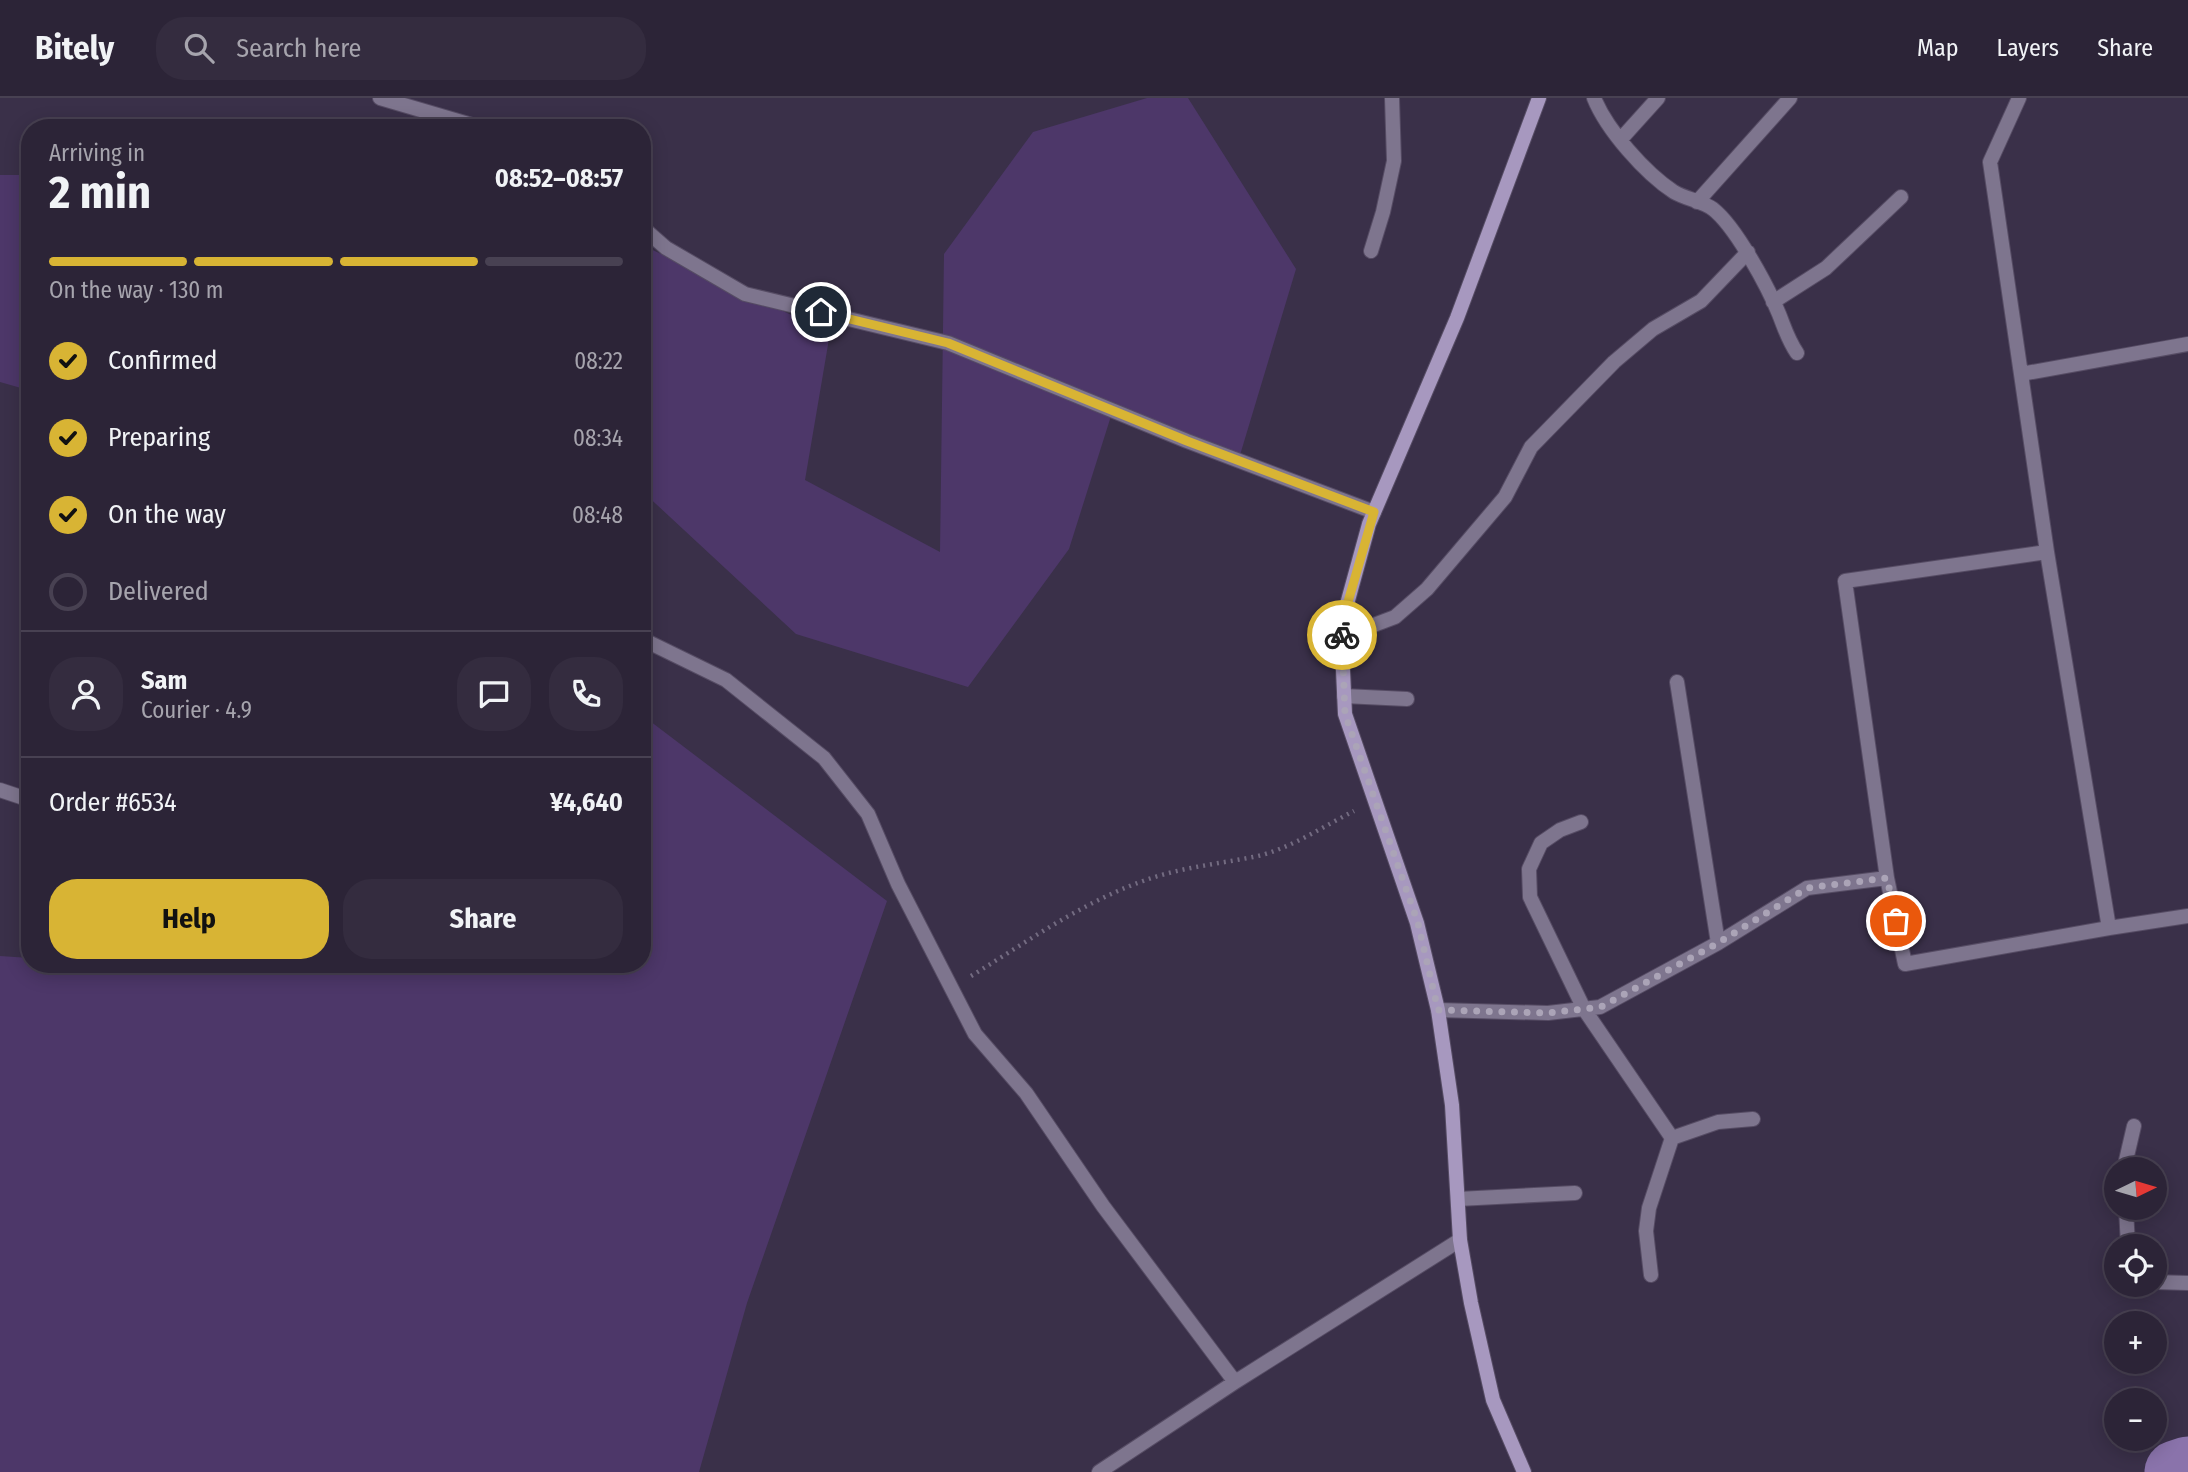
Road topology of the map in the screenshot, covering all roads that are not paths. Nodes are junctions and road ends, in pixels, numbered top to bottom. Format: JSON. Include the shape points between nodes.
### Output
{"nodes":[{"id":1,"x":380,"y":98,"type":"edge"},
{"id":2,"x":1392,"y":98,"type":"edge"},
{"id":3,"x":1539,"y":98,"type":"edge"},
{"id":4,"x":1594,"y":98,"type":"edge"},
{"id":5,"x":1658,"y":98,"type":"edge"},
{"id":6,"x":1790,"y":98,"type":"edge"},
{"id":7,"x":2019,"y":98,"type":"edge"},
{"id":8,"x":451,"y":119,"type":"edge"},
{"id":9,"x":1621,"y":139,"type":"junction"},
{"id":10,"x":1901,"y":197,"type":"dead end"},
{"id":11,"x":1697,"y":202,"type":"junction"},
{"id":12,"x":651,"y":234,"type":"edge"},
{"id":13,"x":1371,"y":251,"type":"dead end"},
{"id":14,"x":1748,"y":252,"type":"junction"},
{"id":15,"x":1773,"y":302,"type":"junction"},
{"id":16,"x":2188,"y":344,"type":"edge"},
{"id":17,"x":1797,"y":353,"type":"dead end"},
{"id":18,"x":2021,"y":374,"type":"junction"},
{"id":19,"x":1374,"y":512,"type":"junction"},
{"id":20,"x":2047,"y":552,"type":"junction"},
{"id":21,"x":1342,"y":637,"type":"junction"},
{"id":22,"x":651,"y":643,"type":"edge"},
{"id":23,"x":1677,"y":682,"type":"dead end"},
{"id":24,"x":1344,"y":696,"type":"junction"},
{"id":25,"x":1407,"y":699,"type":"dead end"},
{"id":26,"x":0,"y":790,"type":"edge"},
{"id":27,"x":21,"y":797,"type":"edge"},
{"id":28,"x":1581,"y":822,"type":"dead end"},
{"id":29,"x":1887,"y":878,"type":"junction"},
{"id":30,"x":2188,"y":916,"type":"edge"},
{"id":31,"x":2109,"y":928,"type":"junction"},
{"id":32,"x":1718,"y":943,"type":"junction"},
{"id":33,"x":1584,"y":1009,"type":"junction"},
{"id":34,"x":1438,"y":1010,"type":"junction"},
{"id":35,"x":1753,"y":1119,"type":"dead end"},
{"id":36,"x":2134,"y":1126,"type":"dead end"},
{"id":37,"x":1672,"y":1138,"type":"junction"},
{"id":38,"x":2127,"y":1157,"type":"edge"},
{"id":39,"x":1575,"y":1193,"type":"dead end"},
{"id":40,"x":1458,"y":1199,"type":"junction"},
{"id":41,"x":1460,"y":1240,"type":"junction"},
{"id":42,"x":1651,"y":1275,"type":"dead end"},
{"id":43,"x":2167,"y":1282,"type":"edge"},
{"id":44,"x":2188,"y":1283,"type":"edge"},
{"id":45,"x":1235,"y":1382,"type":"junction"},
{"id":46,"x":1099,"y":1472,"type":"edge"},
{"id":47,"x":1524,"y":1472,"type":"edge"}],
"edges":[{"from":1,"to":8,"type":"street"},
{"from":2,"to":13,"type":"street","via":[[1394,161]]},
{"from":3,"to":19,"type":"street","via":[[1457,318]]},
{"from":4,"to":9,"type":"street"},
{"from":5,"to":9,"type":"street"},
{"from":6,"to":11,"type":"street"},
{"from":7,"to":18,"type":"street","via":[[1990,162]]},
{"from":9,"to":11,"type":"street","via":[[1638,162],[1674,192]]},
{"from":10,"to":15,"type":"street","via":[[1826,268]]},
{"from":11,"to":14,"type":"street","via":[[1713,209]]},
{"from":12,"to":19,"type":"street","via":[[744,294],[948,343]]},
{"from":14,"to":15,"type":"street"},
{"from":14,"to":21,"type":"street","via":[[1701,301],[1654,329],[1614,362],[1531,447],[1505,497],[1427,589],[1395,617]]},
{"from":15,"to":17,"type":"street"},
{"from":16,"to":18,"type":"street"},
{"from":18,"to":20,"type":"street"},
{"from":19,"to":21,"type":"street","via":[[1341,626]]},
{"from":20,"to":29,"type":"street","via":[[1845,581]]},
{"from":20,"to":31,"type":"street"},
{"from":21,"to":24,"type":"street"},
{"from":22,"to":45,"type":"street","via":[[726,680],[824,758],[868,814],[898,884],[975,1034],[1026,1093],[1103,1206]]},
{"from":23,"to":32,"type":"street"},
{"from":24,"to":25,"type":"street"},
{"from":24,"to":34,"type":"street","via":[[1345,714],[1418,923]]},
{"from":26,"to":27,"type":"street"},
{"from":28,"to":33,"type":"street","via":[[1541,843],[1529,869],[1530,897]]},
{"from":29,"to":31,"type":"street","via":[[1905,964]]},
{"from":29,"to":32,"type":"street","via":[[1807,888]]},
{"from":30,"to":31,"type":"street"},
{"from":32,"to":33,"type":"street","via":[[1601,1007]]},
{"from":33,"to":34,"type":"street","via":[[1548,1013]]},
{"from":33,"to":37,"type":"street"},
{"from":34,"to":40,"type":"street","via":[[1452,1105]]},
{"from":35,"to":37,"type":"street","via":[[1718,1122]]},
{"from":36,"to":38,"type":"street"},
{"from":37,"to":42,"type":"street","via":[[1649,1208],[1646,1231]]},
{"from":39,"to":40,"type":"street"},
{"from":40,"to":41,"type":"street"},
{"from":41,"to":45,"type":"street"},
{"from":41,"to":47,"type":"street","via":[[1493,1400]]},
{"from":43,"to":44,"type":"street"},
{"from":45,"to":46,"type":"street"}]}
